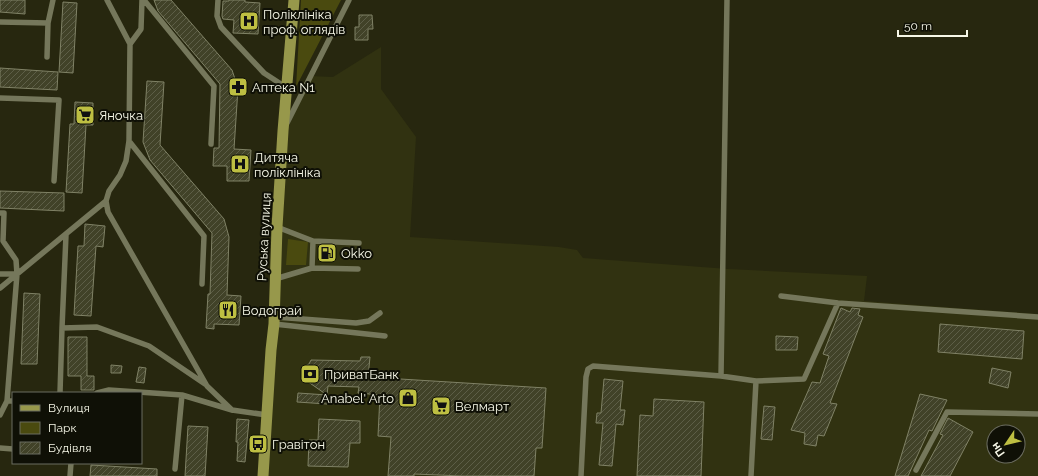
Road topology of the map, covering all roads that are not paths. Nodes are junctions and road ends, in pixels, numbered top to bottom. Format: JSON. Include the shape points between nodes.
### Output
{"nodes":[{"id":1,"x":53,"y":0,"type":"edge"},
{"id":2,"x":107,"y":0,"type":"edge"},
{"id":3,"x":143,"y":0,"type":"edge"},
{"id":4,"x":218,"y":0,"type":"edge"},
{"id":5,"x":294,"y":0,"type":"edge"},
{"id":6,"x":349,"y":0,"type":"edge"},
{"id":7,"x":727,"y":0,"type":"edge"},
{"id":8,"x":0,"y":22,"type":"edge"},
{"id":9,"x":48,"y":23,"type":"junction"},
{"id":10,"x":130,"y":44,"type":"junction"},
{"id":11,"x":47,"y":57,"type":"dead end"},
{"id":12,"x":288,"y":88,"type":"junction"},
{"id":13,"x":0,"y":98,"type":"edge"},
{"id":14,"x":283,"y":131,"type":"junction"},
{"id":15,"x":129,"y":141,"type":"junction"},
{"id":16,"x":211,"y":144,"type":"dead end"},
{"id":17,"x":54,"y":181,"type":"dead end"},
{"id":18,"x":106,"y":201,"type":"junction"},
{"id":19,"x":0,"y":213,"type":"edge"},
{"id":20,"x":278,"y":227,"type":"junction"},
{"id":21,"x":66,"y":235,"type":"junction"},
{"id":22,"x":313,"y":241,"type":"junction"},
{"id":23,"x":359,"y":243,"type":"dead end"},
{"id":24,"x":312,"y":268,"type":"junction"},
{"id":25,"x":358,"y":269,"type":"dead end"},
{"id":26,"x":0,"y":274,"type":"edge"},
{"id":27,"x":17,"y":274,"type":"junction"},
{"id":28,"x":275,"y":278,"type":"junction"},
{"id":29,"x":202,"y":284,"type":"dead end"},
{"id":30,"x":0,"y":288,"type":"edge"},
{"id":31,"x":781,"y":296,"type":"dead end"},
{"id":32,"x":838,"y":303,"type":"junction"},
{"id":33,"x":380,"y":313,"type":"dead end"},
{"id":34,"x":1038,"y":317,"type":"edge"},
{"id":35,"x":275,"y":321,"type":"junction"},
{"id":36,"x":62,"y":328,"type":"junction"},
{"id":37,"x":385,"y":336,"type":"dead end"},
{"id":38,"x":721,"y":376,"type":"junction"},
{"id":39,"x":756,"y":381,"type":"junction"},
{"id":40,"x":207,"y":386,"type":"junction"},
{"id":41,"x":60,"y":392,"type":"edge"},
{"id":42,"x":101,"y":392,"type":"edge"},
{"id":43,"x":138,"y":392,"type":"edge"},
{"id":44,"x":142,"y":392,"type":"edge"},
{"id":45,"x":182,"y":395,"type":"junction"},
{"id":46,"x":10,"y":401,"type":"edge"},
{"id":47,"x":232,"y":410,"type":"junction"},
{"id":48,"x":1038,"y":414,"type":"edge"},
{"id":49,"x":0,"y":415,"type":"edge"},
{"id":50,"x":267,"y":415,"type":"junction"},
{"id":51,"x":0,"y":448,"type":"edge"},
{"id":52,"x":12,"y":449,"type":"edge"},
{"id":53,"x":71,"y":464,"type":"edge"},
{"id":54,"x":175,"y":469,"type":"dead end"},
{"id":55,"x":916,"y":470,"type":"dead end"},
{"id":56,"x":70,"y":476,"type":"edge"},
{"id":57,"x":263,"y":476,"type":"edge"},
{"id":58,"x":580,"y":476,"type":"edge"},
{"id":59,"x":751,"y":476,"type":"edge"}],
"edges":[{"from":1,"to":9,"type":"lane"},
{"from":2,"to":10,"type":"lane"},
{"from":3,"to":10,"type":"lane","via":[[141,29]]},
{"from":3,"to":16,"type":"lane","via":[[214,86]]},
{"from":4,"to":12,"type":"lane","via":[[217,16],[221,27],[264,73]]},
{"from":5,"to":12,"type":"main road","name":"Руська вулиця"},
{"from":6,"to":14,"type":"lane"},
{"from":7,"to":38,"type":"lane"},
{"from":8,"to":9,"type":"lane"},
{"from":9,"to":11,"type":"lane"},
{"from":10,"to":15,"type":"lane"},
{"from":12,"to":14,"type":"main road","name":"Руська вулиця"},
{"from":13,"to":17,"type":"lane","via":[[59,100]]},
{"from":14,"to":20,"type":"main road","name":"Руська вулиця"},
{"from":15,"to":18,"type":"lane","via":[[126,162]]},
{"from":15,"to":29,"type":"lane","via":[[204,236]]},
{"from":18,"to":21,"type":"lane"},
{"from":18,"to":40,"type":"lane","via":[[108,212],[117,230]]},
{"from":19,"to":27,"type":"lane","via":[[4,214],[2,241],[16,260]]},
{"from":20,"to":22,"type":"lane"},
{"from":20,"to":28,"type":"main road","name":"Руська вулиця"},
{"from":21,"to":27,"type":"lane"},
{"from":21,"to":36,"type":"lane"},
{"from":22,"to":23,"type":"lane"},
{"from":22,"to":24,"type":"lane"},
{"from":24,"to":25,"type":"lane"},
{"from":24,"to":28,"type":"lane"},
{"from":26,"to":27,"type":"lane"},
{"from":27,"to":30,"type":"lane"},
{"from":27,"to":46,"type":"lane"},
{"from":28,"to":35,"type":"main road","name":"Руська вулиця"},
{"from":31,"to":32,"type":"lane"},
{"from":32,"to":34,"type":"lane"},
{"from":32,"to":39,"type":"lane","via":[[804,379]]},
{"from":33,"to":35,"type":"lane","via":[[369,321],[356,323]]},
{"from":35,"to":37,"type":"lane"},
{"from":35,"to":50,"type":"main road","name":"Руська вулиця"},
{"from":36,"to":40,"type":"lane","via":[[97,327],[149,346]]},
{"from":36,"to":41,"type":"lane"},
{"from":38,"to":39,"type":"lane"},
{"from":38,"to":58,"type":"lane","via":[[593,366],[588,369]]},
{"from":39,"to":59,"type":"lane"},
{"from":40,"to":47,"type":"lane"},
{"from":42,"to":43,"type":"lane"},
{"from":44,"to":45,"type":"lane"},
{"from":45,"to":47,"type":"lane"},
{"from":45,"to":54,"type":"lane"},
{"from":46,"to":49,"type":"lane"},
{"from":47,"to":50,"type":"lane"},
{"from":48,"to":55,"type":"lane","via":[[947,412]]},
{"from":50,"to":57,"type":"main road","name":"Руська вулиця"},
{"from":51,"to":52,"type":"lane"},
{"from":53,"to":56,"type":"lane"}]}
